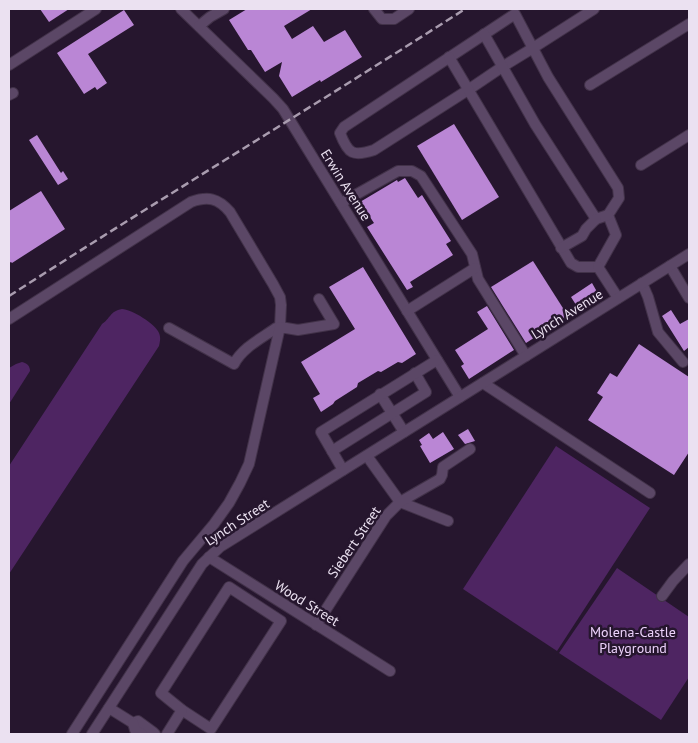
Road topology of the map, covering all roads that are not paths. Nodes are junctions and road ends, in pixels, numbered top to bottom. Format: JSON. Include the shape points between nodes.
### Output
{"nodes":[{"id":1,"x":96,"y":9,"type":"edge"},
{"id":2,"x":181,"y":9,"type":"edge"},
{"id":3,"x":224,"y":9,"type":"edge"},
{"id":4,"x":374,"y":9,"type":"edge"},
{"id":5,"x":409,"y":9,"type":"edge"},
{"id":6,"x":594,"y":9,"type":"edge"},
{"id":7,"x":519,"y":11,"type":"edge"},
{"id":8,"x":689,"y":24,"type":"edge"},
{"id":9,"x":199,"y":26,"type":"junction"},
{"id":10,"x":484,"y":34,"type":"junction"},
{"id":11,"x":533,"y":48,"type":"junction"},
{"id":12,"x":449,"y":57,"type":"junction"},
{"id":13,"x":9,"y":65,"type":"edge"},
{"id":14,"x":502,"y":67,"type":"junction"},
{"id":15,"x":590,"y":85,"type":"dead end"},
{"id":16,"x":468,"y":90,"type":"junction"},
{"id":17,"x":689,"y":135,"type":"edge"},
{"id":18,"x":641,"y":165,"type":"dead end"},
{"id":19,"x":341,"y":203,"type":"junction"},
{"id":20,"x":608,"y":215,"type":"junction"},
{"id":21,"x":596,"y":219,"type":"junction"},
{"id":22,"x":562,"y":248,"type":"junction"},
{"id":23,"x":689,"y":254,"type":"edge"},
{"id":24,"x":598,"y":266,"type":"junction"},
{"id":25,"x":670,"y":266,"type":"junction"},
{"id":26,"x":475,"y":268,"type":"junction"},
{"id":27,"x":642,"y":283,"type":"junction"},
{"id":28,"x":618,"y":298,"type":"junction"},
{"id":29,"x":689,"y":298,"type":"edge"},
{"id":30,"x":319,"y":299,"type":"dead end"},
{"id":31,"x":407,"y":311,"type":"junction"},
{"id":32,"x":9,"y":319,"type":"edge"},
{"id":33,"x":280,"y":327,"type":"junction"},
{"id":34,"x":169,"y":328,"type":"dead end"},
{"id":35,"x":526,"y":356,"type":"junction"},
{"id":36,"x":437,"y":360,"type":"junction"},
{"id":37,"x":683,"y":362,"type":"dead end"},
{"id":38,"x":415,"y":373,"type":"junction"},
{"id":39,"x":482,"y":383,"type":"junction"},
{"id":40,"x":380,"y":394,"type":"junction"},
{"id":41,"x":460,"y":397,"type":"junction"},
{"id":42,"x":392,"y":413,"type":"junction"},
{"id":43,"x":404,"y":432,"type":"junction"},
{"id":44,"x":470,"y":449,"type":"dead end"},
{"id":45,"x":332,"y":451,"type":"junction"},
{"id":46,"x":367,"y":456,"type":"junction"},
{"id":47,"x":343,"y":470,"type":"junction"},
{"id":48,"x":650,"y":493,"type":"dead end"},
{"id":49,"x":400,"y":502,"type":"junction"},
{"id":50,"x":448,"y":522,"type":"dead end"},
{"id":51,"x":208,"y":557,"type":"junction"},
{"id":52,"x":689,"y":564,"type":"edge"},
{"id":53,"x":662,"y":596,"type":"dead end"},
{"id":54,"x":316,"y":625,"type":"junction"},
{"id":55,"x":390,"y":671,"type":"dead end"},
{"id":56,"x":109,"y":708,"type":"junction"},
{"id":57,"x":182,"y":710,"type":"junction"},
{"id":58,"x":133,"y":723,"type":"junction"},
{"id":59,"x":72,"y":734,"type":"edge"},
{"id":60,"x":92,"y":734,"type":"edge"},
{"id":61,"x":142,"y":734,"type":"edge"},
{"id":62,"x":155,"y":734,"type":"edge"},
{"id":63,"x":167,"y":734,"type":"edge"}],
"edges":[{"from":1,"to":13,"type":"street"},
{"from":2,"to":9,"type":"street","name":"Erwin Avenue"},
{"from":3,"to":9,"type":"street"},
{"from":4,"to":5,"type":"street","via":[[382,20],[394,19]]},
{"from":6,"to":11,"type":"street"},
{"from":7,"to":10,"type":"street"},
{"from":7,"to":11,"type":"street"},
{"from":8,"to":15,"type":"street"},
{"from":9,"to":19,"type":"street","name":"Erwin Avenue","via":[[283,109]]},
{"from":10,"to":12,"type":"street"},
{"from":10,"to":14,"type":"street"},
{"from":11,"to":14,"type":"street"},
{"from":11,"to":20,"type":"street","via":[[618,188],[619,198]]},
{"from":12,"to":16,"type":"street"},
{"from":12,"to":16,"type":"street","via":[[344,126],[340,133],[344,145],[360,154],[374,150]]},
{"from":14,"to":16,"type":"street"},
{"from":14,"to":21,"type":"street"},
{"from":16,"to":22,"type":"street"},
{"from":17,"to":18,"type":"street"},
{"from":19,"to":26,"type":"street","via":[[398,171],[412,171],[420,176],[472,254]]},
{"from":19,"to":31,"type":"street","name":"Erwin Avenue"},
{"from":20,"to":21,"type":"street"},
{"from":20,"to":24,"type":"street","via":[[616,235]]},
{"from":21,"to":22,"type":"street","via":[[582,236]]},
{"from":22,"to":24,"type":"street","via":[[570,263],[578,267]]},
{"from":23,"to":25,"type":"street","name":"Lynch Avenue"},
{"from":24,"to":28,"type":"street"},
{"from":25,"to":27,"type":"street","name":"Lynch Avenue"},
{"from":25,"to":29,"type":"street"},
{"from":26,"to":31,"type":"street"},
{"from":26,"to":35,"type":"street","via":[[478,279]]},
{"from":27,"to":28,"type":"street","name":"Lynch Avenue"},
{"from":27,"to":37,"type":"street","via":[[658,332]]},
{"from":28,"to":35,"type":"street","name":"Lynch Avenue"},
{"from":30,"to":33,"type":"street","via":[[334,324],[298,330]]},
{"from":31,"to":36,"type":"street","name":"Erwin Avenue"},
{"from":32,"to":33,"type":"street","via":[[191,202],[214,199],[230,212],[280,297]]},
{"from":33,"to":34,"type":"street","via":[[255,342],[234,364]]},
{"from":33,"to":59,"type":"street","via":[[249,464],[240,483],[214,524],[183,561]]},
{"from":35,"to":39,"type":"street","name":"Lynch Avenue"},
{"from":36,"to":38,"type":"street"},
{"from":36,"to":41,"type":"street","name":"Erwin Avenue"},
{"from":38,"to":40,"type":"street"},
{"from":38,"to":42,"type":"street","via":[[426,392]]},
{"from":39,"to":41,"type":"street","name":"Lynch Avenue"},
{"from":39,"to":48,"type":"street"},
{"from":40,"to":42,"type":"street"},
{"from":40,"to":45,"type":"street","via":[[321,432]]},
{"from":41,"to":43,"type":"street","name":"Lynch Street"},
{"from":42,"to":43,"type":"street"},
{"from":42,"to":45,"type":"street"},
{"from":43,"to":46,"type":"street","name":"Lynch Street"},
{"from":44,"to":49,"type":"street","name":"Siebert Street","via":[[443,466],[440,479]]},
{"from":45,"to":47,"type":"street"},
{"from":46,"to":47,"type":"street","name":"Lynch Street"},
{"from":46,"to":49,"type":"street"},
{"from":47,"to":51,"type":"street","name":"Lynch Street"},
{"from":49,"to":50,"type":"street"},
{"from":49,"to":54,"type":"street","name":"Siebert Street","via":[[386,516]]},
{"from":51,"to":54,"type":"street","name":"Wood Street"},
{"from":51,"to":56,"type":"street","name":"Lynch Street"},
{"from":52,"to":53,"type":"street"},
{"from":54,"to":55,"type":"street","name":"Wood Street"},
{"from":56,"to":58,"type":"street"},
{"from":56,"to":60,"type":"street","name":"Lynch Street"},
{"from":57,"to":57,"type":"street","via":[[211,728],[281,621],[229,587],[160,694]]},
{"from":57,"to":63,"type":"street"},
{"from":58,"to":61,"type":"street"},
{"from":58,"to":62,"type":"street","via":[[138,721]]}]}
